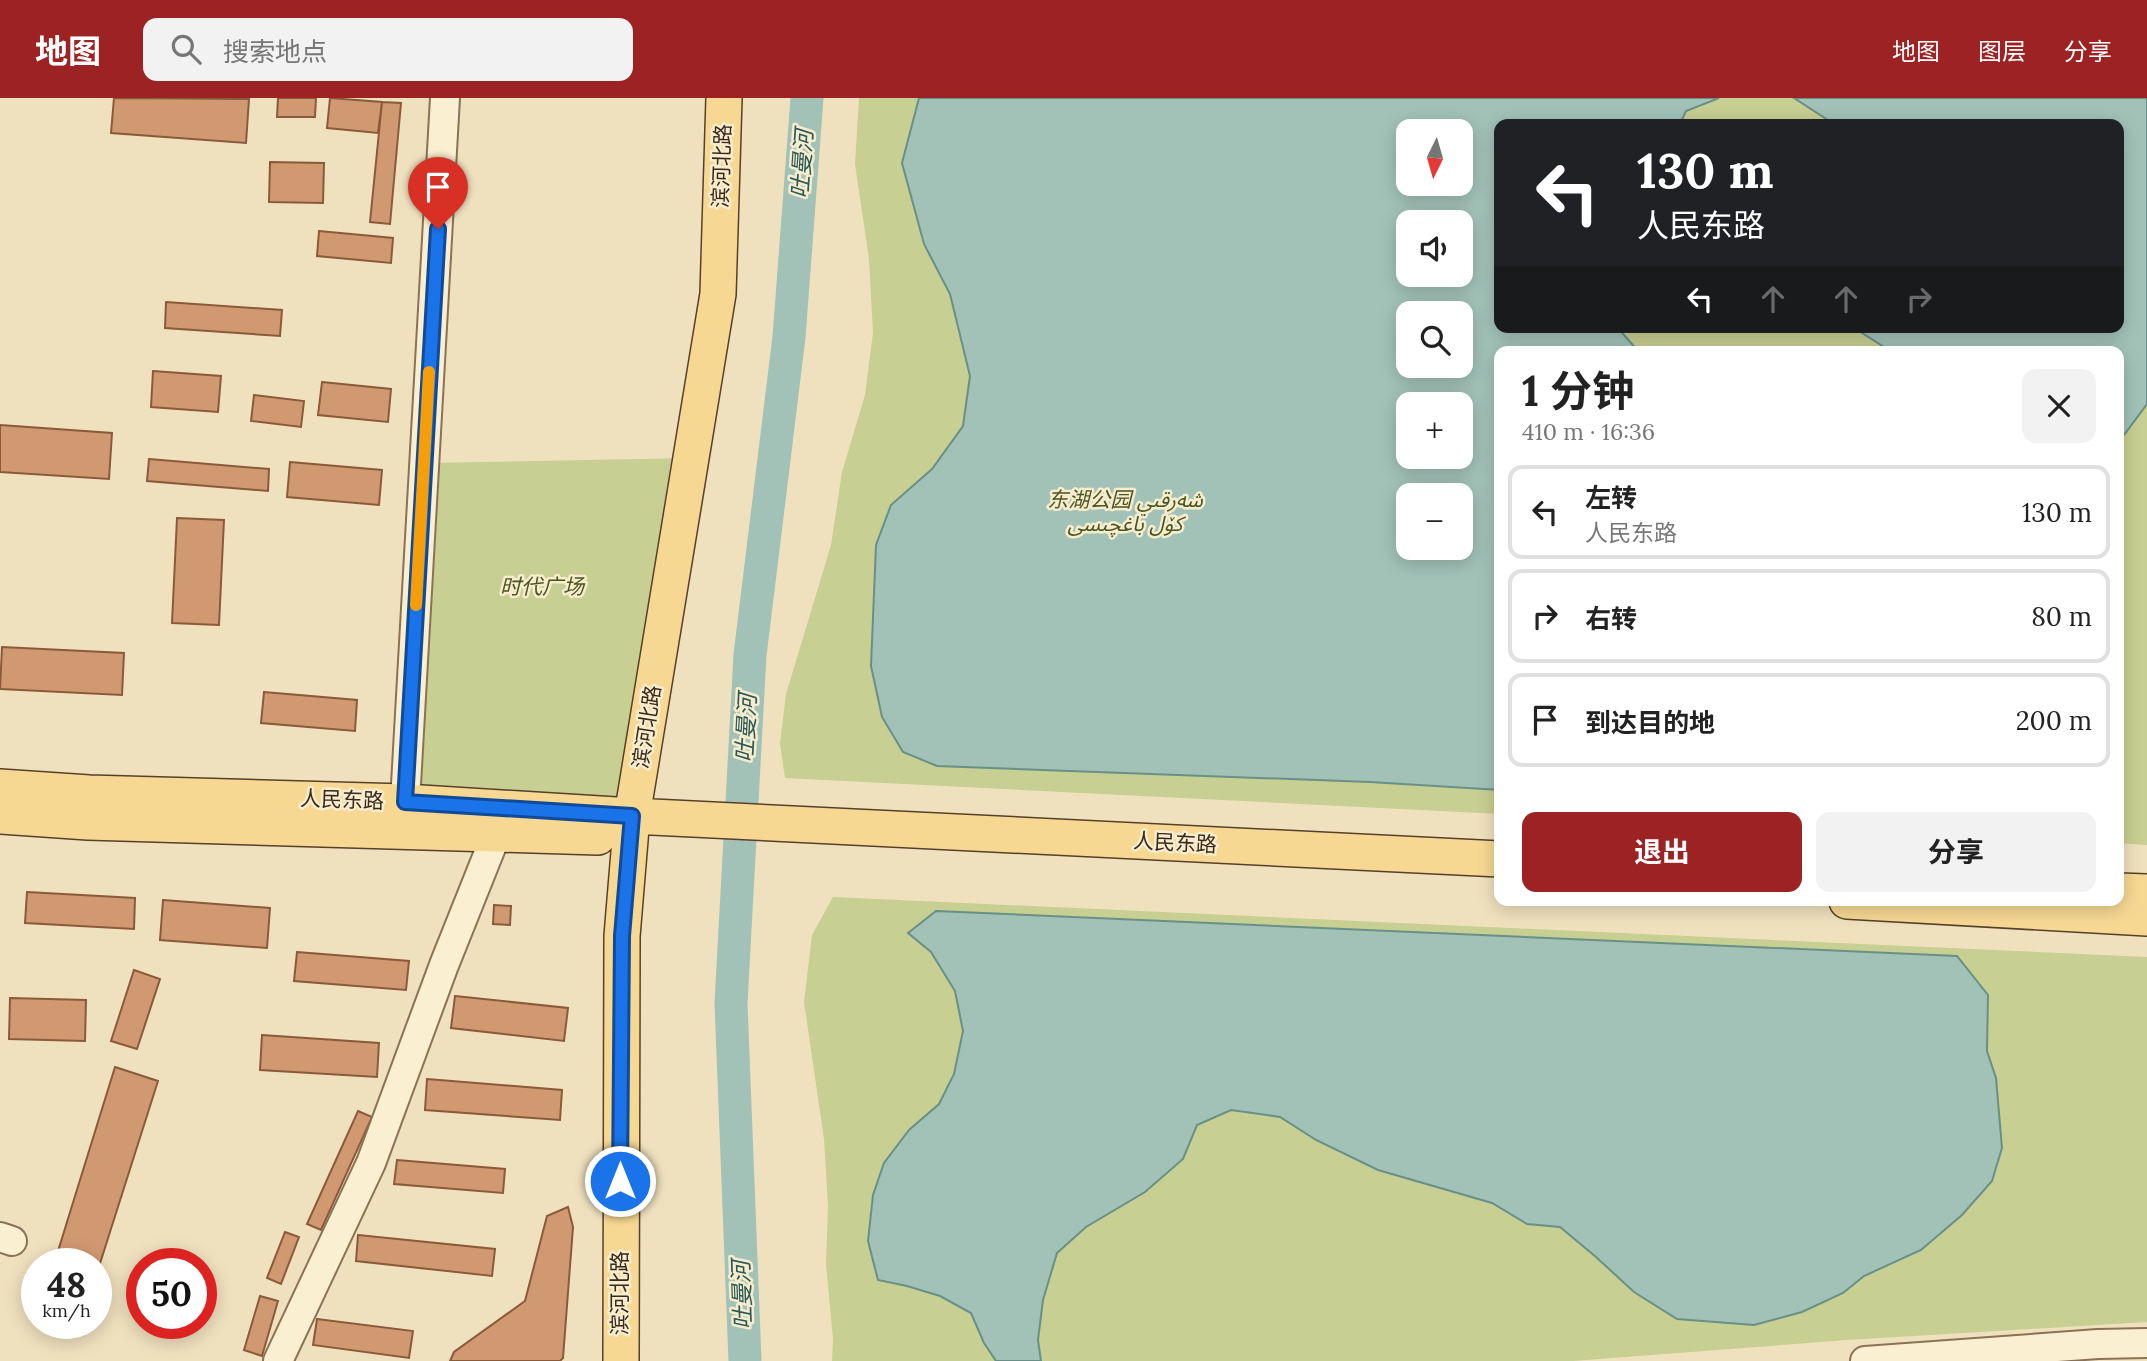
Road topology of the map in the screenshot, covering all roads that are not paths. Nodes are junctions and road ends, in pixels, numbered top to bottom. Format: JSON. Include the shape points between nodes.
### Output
{"nodes":[{"id":1,"x":445,"y":98,"type":"edge"},
{"id":2,"x":724,"y":98,"type":"edge"},
{"id":3,"x":0,"y":787,"type":"edge"},
{"id":4,"x":405,"y":802,"type":"junction"},
{"id":5,"x":0,"y":816,"type":"edge"},
{"id":6,"x":631,"y":827,"type":"junction"},
{"id":7,"x":496,"y":835,"type":"junction"},
{"id":8,"x":852,"y":836,"type":"junction"},
{"id":9,"x":1494,"y":859,"type":"edge"},
{"id":10,"x":1494,"y":882,"type":"edge"},
{"id":11,"x":2124,"y":891,"type":"edge"},
{"id":12,"x":2147,"y":892,"type":"edge"},
{"id":13,"x":1935,"y":906,"type":"edge"},
{"id":14,"x":2147,"y":918,"type":"edge"},
{"id":15,"x":2147,"y":1343,"type":"edge"},
{"id":16,"x":278,"y":1361,"type":"edge"},
{"id":17,"x":621,"y":1361,"type":"edge"},
{"id":18,"x":1865,"y":1361,"type":"edge"}],
"edges":[{"from":1,"to":4,"type":"street"},
{"from":2,"to":6,"type":"main road","name":"滨河北路","via":[[718,294]]},
{"from":3,"to":4,"type":"main road","name":"人民东路"},
{"from":4,"to":6,"type":"main road","name":"人民东路"},
{"from":5,"to":7,"type":"main road","name":"人民东路"},
{"from":6,"to":7,"type":"main road","name":"人民东路"},
{"from":6,"to":8,"type":"main road","name":"人民东路"},
{"from":6,"to":17,"type":"main road","name":"滨河北路","via":[[622,936]]},
{"from":7,"to":16,"type":"street","via":[[371,1163]]},
{"from":8,"to":9,"type":"main road","name":"人民东路"},
{"from":8,"to":10,"type":"main road","name":"人民东路"},
{"from":11,"to":12,"type":"main road"},
{"from":13,"to":14,"type":"main road"},
{"from":15,"to":18,"type":"street"}]}
